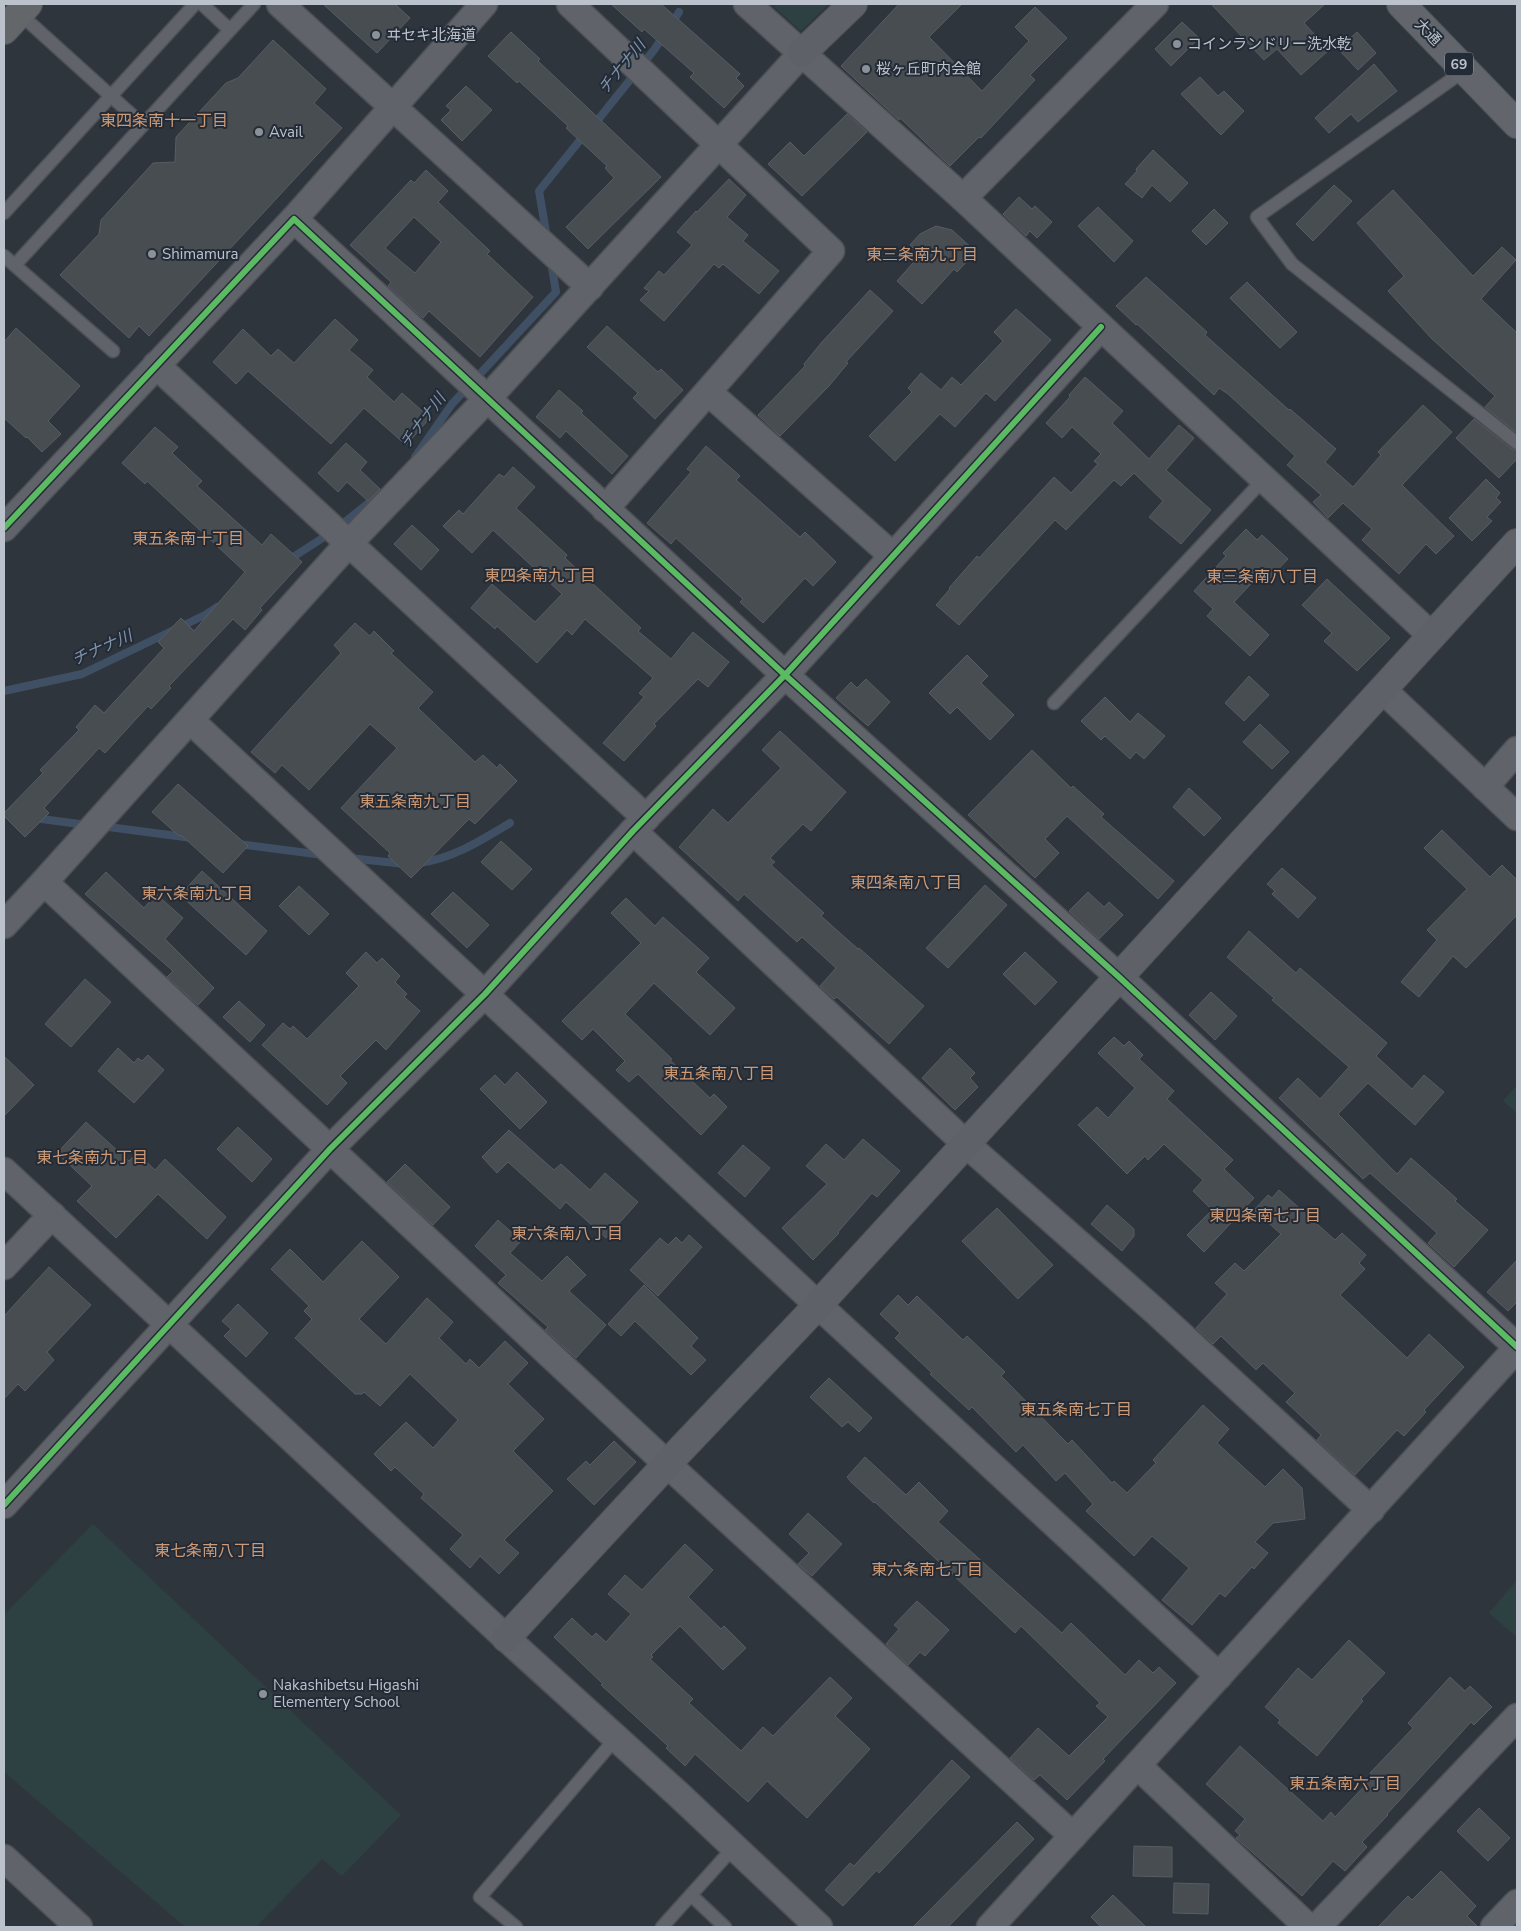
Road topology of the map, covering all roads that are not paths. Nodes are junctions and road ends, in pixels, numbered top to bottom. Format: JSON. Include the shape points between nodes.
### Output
{"nodes":[{"id":1,"x":195,"y":4,"type":"edge"},
{"id":2,"x":202,"y":4,"type":"edge"},
{"id":3,"x":254,"y":4,"type":"edge"},
{"id":4,"x":280,"y":4,"type":"edge"},
{"id":5,"x":484,"y":4,"type":"edge"},
{"id":6,"x":570,"y":4,"type":"edge"},
{"id":7,"x":747,"y":4,"type":"edge"},
{"id":8,"x":853,"y":4,"type":"edge"},
{"id":9,"x":1155,"y":4,"type":"edge"},
{"id":10,"x":1401,"y":4,"type":"edge"},
{"id":11,"x":17,"y":15,"type":"edge"},
{"id":12,"x":230,"y":30,"type":"junction"},
{"id":13,"x":802,"y":54,"type":"junction"},
{"id":14,"x":1465,"y":70,"type":"junction"},
{"id":15,"x":111,"y":96,"type":"junction"},
{"id":16,"x":393,"y":107,"type":"junction"},
{"id":17,"x":1517,"y":124,"type":"edge"},
{"id":18,"x":143,"y":125,"type":"junction"},
{"id":19,"x":719,"y":145,"type":"junction"},
{"id":20,"x":963,"y":198,"type":"junction"},
{"id":21,"x":4,"y":213,"type":"edge"},
{"id":22,"x":294,"y":219,"type":"junction"},
{"id":23,"x":4,"y":256,"type":"edge"},
{"id":24,"x":15,"y":266,"type":"junction"},
{"id":25,"x":590,"y":287,"type":"junction"},
{"id":26,"x":1101,"y":327,"type":"junction"},
{"id":27,"x":113,"y":351,"type":"dead end"},
{"id":28,"x":156,"y":365,"type":"junction"},
{"id":29,"x":708,"y":392,"type":"junction"},
{"id":30,"x":487,"y":399,"type":"junction"},
{"id":31,"x":1517,"y":443,"type":"edge"},
{"id":32,"x":1264,"y":479,"type":"junction"},
{"id":33,"x":606,"y":509,"type":"junction"},
{"id":34,"x":4,"y":528,"type":"edge"},
{"id":35,"x":349,"y":543,"type":"junction"},
{"id":36,"x":1517,"y":544,"type":"edge"},
{"id":37,"x":893,"y":556,"type":"junction"},
{"id":38,"x":1432,"y":636,"type":"junction"},
{"id":39,"x":784,"y":675,"type":"junction"},
{"id":40,"x":1383,"y":690,"type":"junction"},
{"id":41,"x":1054,"y":703,"type":"dead end"},
{"id":42,"x":191,"y":720,"type":"junction"},
{"id":43,"x":1517,"y":750,"type":"edge"},
{"id":44,"x":1485,"y":786,"type":"junction"},
{"id":45,"x":1517,"y":817,"type":"edge"},
{"id":46,"x":640,"y":825,"type":"junction"},
{"id":47,"x":44,"y":882,"type":"junction"},
{"id":48,"x":4,"y":925,"type":"edge"},
{"id":49,"x":1119,"y":977,"type":"junction"},
{"id":50,"x":485,"y":994,"type":"junction"},
{"id":51,"x":966,"y":1144,"type":"junction"},
{"id":52,"x":330,"y":1149,"type":"junction"},
{"id":53,"x":4,"y":1171,"type":"edge"},
{"id":54,"x":52,"y":1215,"type":"junction"},
{"id":55,"x":4,"y":1266,"type":"edge"},
{"id":56,"x":818,"y":1305,"type":"junction"},
{"id":57,"x":169,"y":1325,"type":"junction"},
{"id":58,"x":1517,"y":1348,"type":"edge"},
{"id":59,"x":666,"y":1464,"type":"junction"},
{"id":60,"x":4,"y":1505,"type":"edge"},
{"id":61,"x":1371,"y":1510,"type":"junction"},
{"id":62,"x":506,"y":1638,"type":"junction"},
{"id":63,"x":1219,"y":1676,"type":"junction"},
{"id":64,"x":1517,"y":1716,"type":"edge"},
{"id":65,"x":616,"y":1738,"type":"junction"},
{"id":66,"x":1138,"y":1766,"type":"junction"},
{"id":67,"x":1073,"y":1836,"type":"junction"},
{"id":68,"x":734,"y":1847,"type":"junction"},
{"id":69,"x":4,"y":1858,"type":"edge"},
{"id":70,"x":691,"y":1895,"type":"junction"},
{"id":71,"x":1517,"y":1903,"type":"edge"},
{"id":72,"x":79,"y":1927,"type":"edge"},
{"id":73,"x":516,"y":1927,"type":"edge"},
{"id":74,"x":662,"y":1927,"type":"edge"},
{"id":75,"x":725,"y":1927,"type":"edge"},
{"id":76,"x":819,"y":1927,"type":"edge"},
{"id":77,"x":990,"y":1927,"type":"edge"},
{"id":78,"x":1308,"y":1927,"type":"edge"},
{"id":79,"x":1317,"y":1927,"type":"edge"},
{"id":80,"x":1494,"y":1927,"type":"edge"}],
"edges":[{"from":1,"to":15,"type":"lane"},
{"from":2,"to":12,"type":"lane"},
{"from":3,"to":12,"type":"lane"},
{"from":4,"to":16,"type":"street"},
{"from":5,"to":16,"type":"street"},
{"from":6,"to":19,"type":"street"},
{"from":7,"to":13,"type":"street"},
{"from":8,"to":13,"type":"street"},
{"from":9,"to":20,"type":"street"},
{"from":10,"to":14,"type":"main road","name":"大通","number":"69"},
{"from":11,"to":15,"type":"lane"},
{"from":12,"to":18,"type":"lane"},
{"from":13,"to":19,"type":"street"},
{"from":13,"to":20,"type":"street"},
{"from":14,"to":17,"type":"main road","name":"大通","number":"69"},
{"from":14,"to":31,"type":"lane","via":[[1257,217],[1292,264]]},
{"from":15,"to":18,"type":"lane"},
{"from":15,"to":21,"type":"lane"},
{"from":16,"to":22,"type":"street"},
{"from":16,"to":25,"type":"street"},
{"from":18,"to":24,"type":"lane"},
{"from":19,"to":25,"type":"street"},
{"from":19,"to":29,"type":"street","via":[[831,251]]},
{"from":20,"to":26,"type":"street"},
{"from":22,"to":28,"type":"street"},
{"from":22,"to":30,"type":"street"},
{"from":23,"to":24,"type":"lane"},
{"from":24,"to":27,"type":"lane"},
{"from":25,"to":30,"type":"street"},
{"from":26,"to":32,"type":"street"},
{"from":26,"to":37,"type":"street"},
{"from":28,"to":34,"type":"street"},
{"from":28,"to":35,"type":"street"},
{"from":29,"to":33,"type":"street"},
{"from":29,"to":37,"type":"street"},
{"from":30,"to":33,"type":"street"},
{"from":30,"to":35,"type":"street"},
{"from":32,"to":38,"type":"street"},
{"from":32,"to":41,"type":"lane"},
{"from":33,"to":39,"type":"street"},
{"from":35,"to":42,"type":"street"},
{"from":35,"to":46,"type":"street"},
{"from":36,"to":38,"type":"street"},
{"from":37,"to":39,"type":"street"},
{"from":38,"to":40,"type":"street"},
{"from":39,"to":46,"type":"street"},
{"from":39,"to":49,"type":"street"},
{"from":40,"to":44,"type":"street"},
{"from":40,"to":49,"type":"street"},
{"from":42,"to":47,"type":"street"},
{"from":42,"to":50,"type":"street"},
{"from":43,"to":44,"type":"street"},
{"from":44,"to":45,"type":"street"},
{"from":46,"to":50,"type":"street"},
{"from":46,"to":51,"type":"street"},
{"from":47,"to":48,"type":"street"},
{"from":47,"to":52,"type":"street"},
{"from":49,"to":51,"type":"street"},
{"from":49,"to":58,"type":"street"},
{"from":50,"to":52,"type":"street"},
{"from":50,"to":56,"type":"street"},
{"from":51,"to":56,"type":"street"},
{"from":51,"to":61,"type":"street","via":[[1155,1311]]},
{"from":52,"to":57,"type":"street"},
{"from":52,"to":59,"type":"street"},
{"from":53,"to":54,"type":"street"},
{"from":54,"to":55,"type":"street"},
{"from":54,"to":57,"type":"street"},
{"from":56,"to":59,"type":"street"},
{"from":56,"to":63,"type":"street"},
{"from":57,"to":60,"type":"street"},
{"from":57,"to":62,"type":"street"},
{"from":58,"to":61,"type":"street"},
{"from":59,"to":62,"type":"street"},
{"from":59,"to":67,"type":"street"},
{"from":61,"to":63,"type":"street"},
{"from":62,"to":65,"type":"street"},
{"from":63,"to":66,"type":"street"},
{"from":64,"to":79,"type":"street"},
{"from":65,"to":68,"type":"street"},
{"from":65,"to":73,"type":"lane","via":[[480,1897]]},
{"from":66,"to":67,"type":"street"},
{"from":66,"to":78,"type":"street"},
{"from":67,"to":77,"type":"street"},
{"from":68,"to":70,"type":"lane"},
{"from":68,"to":76,"type":"street"},
{"from":69,"to":72,"type":"street"},
{"from":70,"to":74,"type":"lane"},
{"from":70,"to":75,"type":"lane"},
{"from":71,"to":80,"type":"street"}]}
